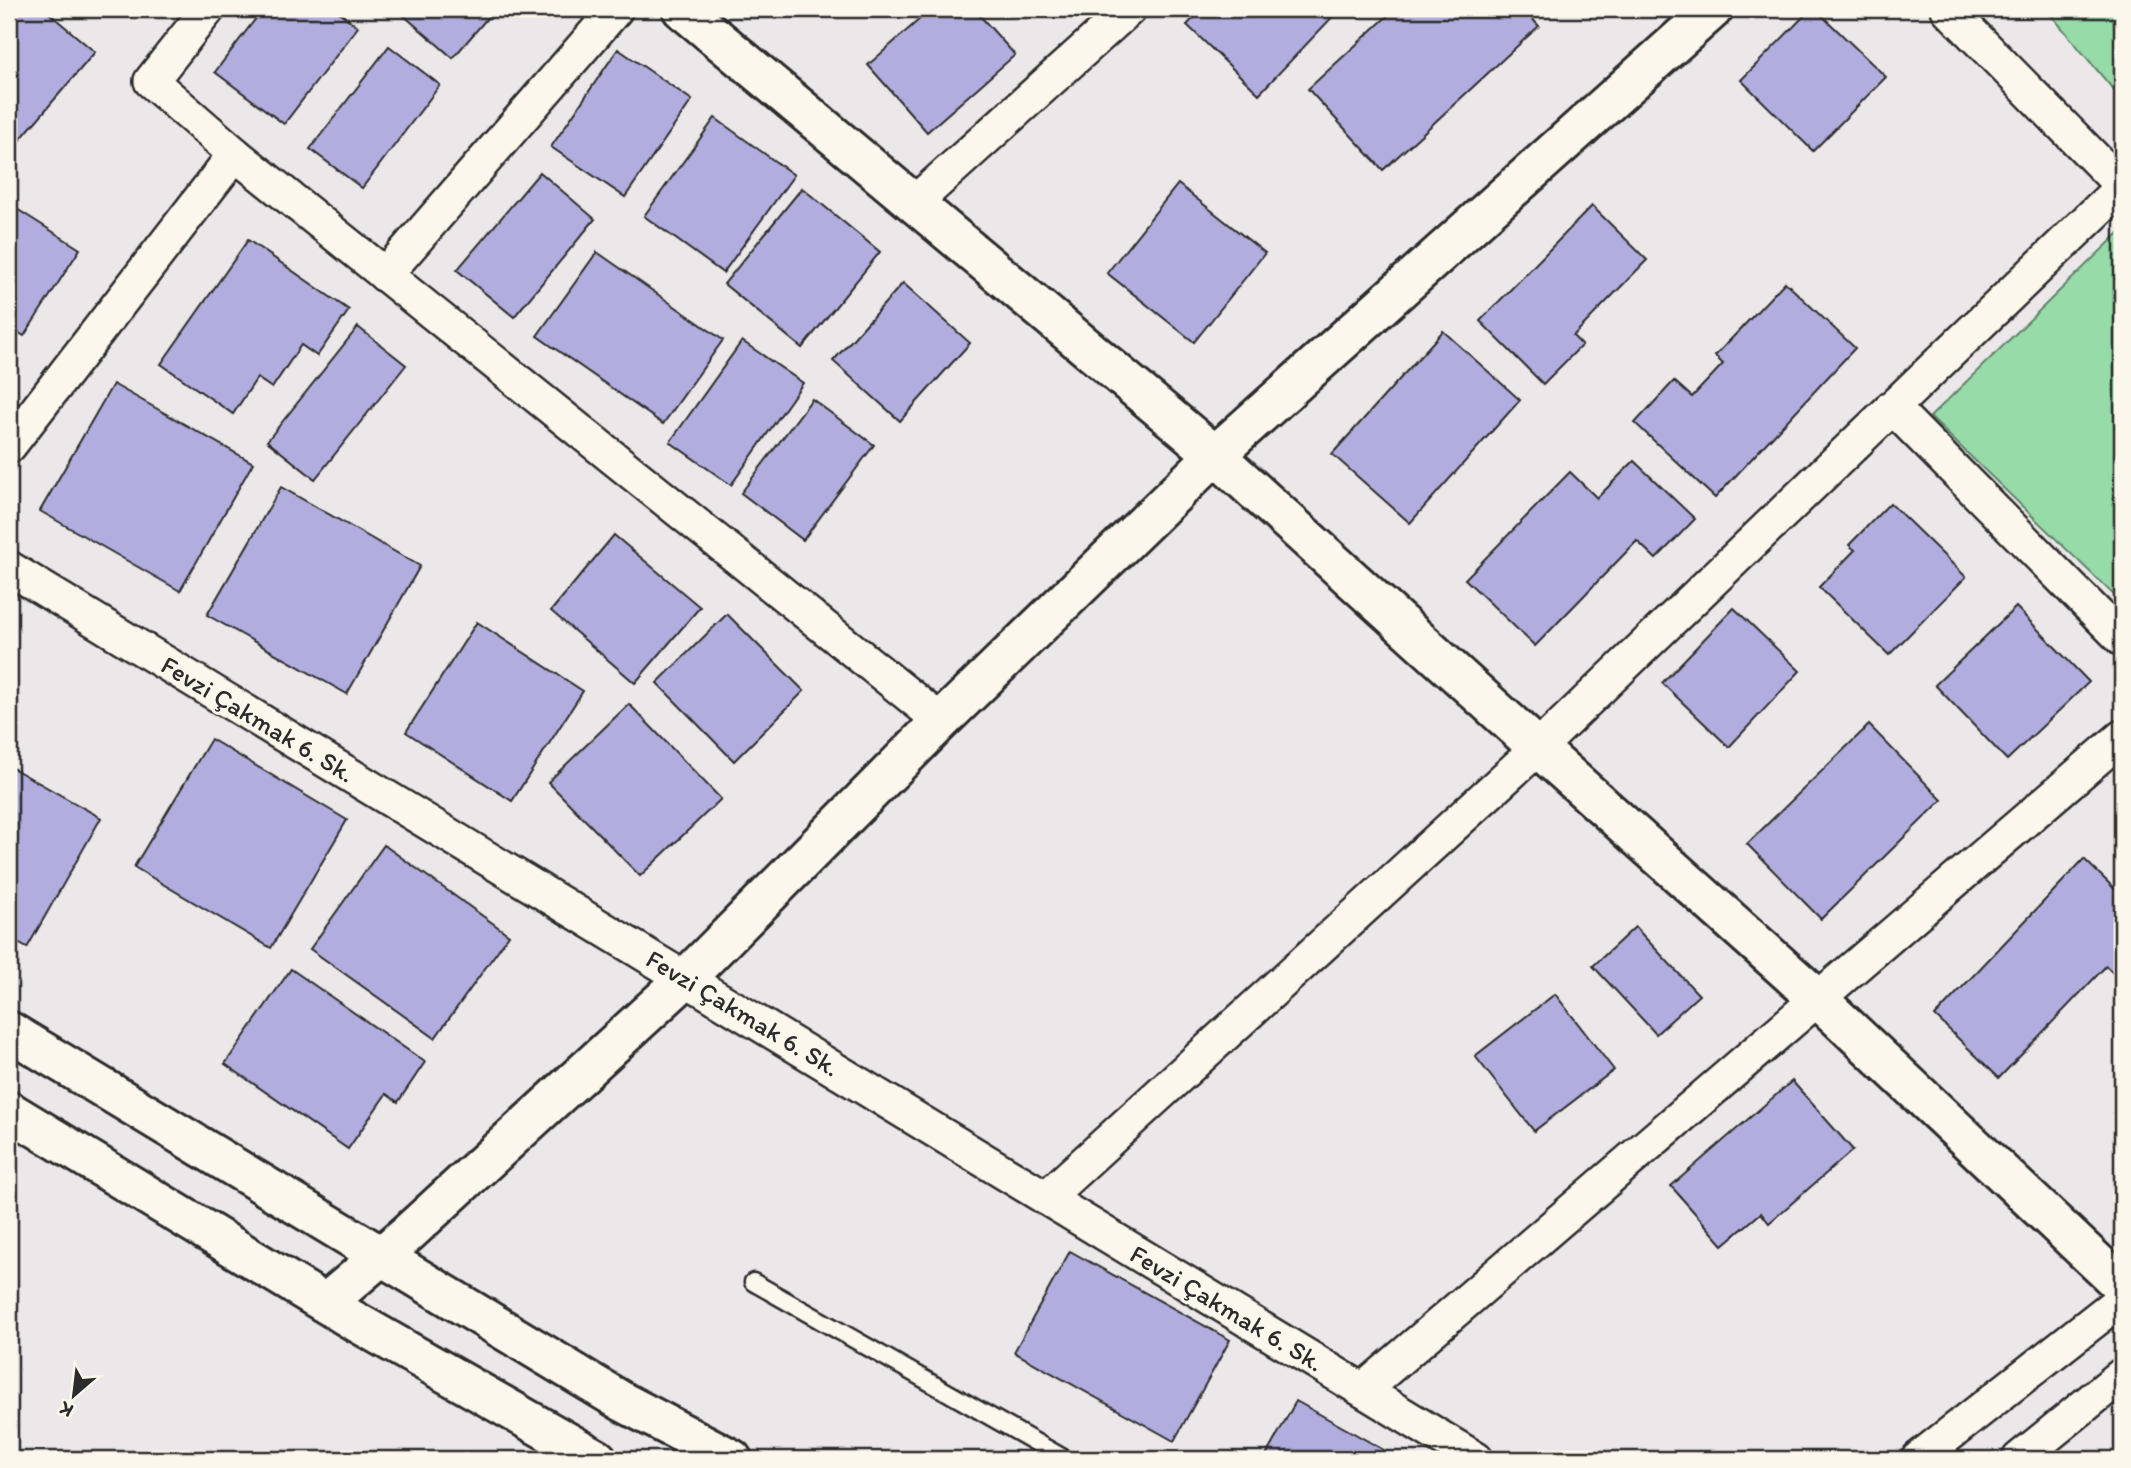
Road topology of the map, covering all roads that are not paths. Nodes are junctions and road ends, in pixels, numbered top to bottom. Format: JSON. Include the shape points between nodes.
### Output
{"nodes":[{"id":1,"x":208,"y":9,"type":"edge"},
{"id":2,"x":616,"y":9,"type":"edge"},
{"id":3,"x":682,"y":9,"type":"edge"},
{"id":4,"x":1129,"y":9,"type":"edge"},
{"id":5,"x":1713,"y":9,"type":"edge"},
{"id":6,"x":1948,"y":9,"type":"edge"},
{"id":7,"x":235,"y":153,"type":"junction"},
{"id":8,"x":2122,"y":187,"type":"edge"},
{"id":9,"x":914,"y":203,"type":"junction"},
{"id":10,"x":384,"y":275,"type":"junction"},
{"id":11,"x":1892,"y":407,"type":"junction"},
{"id":12,"x":9,"y":446,"type":"edge"},
{"id":13,"x":1215,"y":455,"type":"junction"},
{"id":14,"x":9,"y":568,"type":"edge"},
{"id":15,"x":2122,"y":639,"type":"edge"},
{"id":16,"x":941,"y":721,"type":"junction"},
{"id":17,"x":2122,"y":737,"type":"edge"},
{"id":18,"x":1538,"y":748,"type":"junction"},
{"id":19,"x":685,"y":979,"type":"junction"},
{"id":20,"x":1818,"y":999,"type":"junction"},
{"id":21,"x":9,"y":1031,"type":"edge"},
{"id":22,"x":9,"y":1111,"type":"edge"},
{"id":23,"x":1046,"y":1198,"type":"junction"},
{"id":24,"x":381,"y":1256,"type":"junction"},
{"id":25,"x":753,"y":1282,"type":"dead end"},
{"id":26,"x":2122,"y":1286,"type":"edge"},
{"id":27,"x":2122,"y":1299,"type":"edge"},
{"id":28,"x":326,"y":1303,"type":"junction"},
{"id":29,"x":2122,"y":1375,"type":"edge"},
{"id":30,"x":1363,"y":1391,"type":"junction"},
{"id":31,"x":597,"y":1459,"type":"edge"},
{"id":32,"x":732,"y":1459,"type":"edge"},
{"id":33,"x":1065,"y":1459,"type":"edge"},
{"id":34,"x":1476,"y":1459,"type":"edge"},
{"id":35,"x":1918,"y":1459,"type":"edge"},
{"id":36,"x":2019,"y":1459,"type":"edge"}],
"edges":[{"from":1,"to":7,"type":"street","via":[[151,81]]},
{"from":2,"to":10,"type":"street"},
{"from":3,"to":9,"type":"street"},
{"from":4,"to":9,"type":"street"},
{"from":5,"to":13,"type":"street"},
{"from":6,"to":8,"type":"street"},
{"from":7,"to":10,"type":"street"},
{"from":7,"to":12,"type":"street"},
{"from":8,"to":11,"type":"street"},
{"from":9,"to":13,"type":"street"},
{"from":10,"to":16,"type":"street"},
{"from":11,"to":15,"type":"street"},
{"from":11,"to":18,"type":"street"},
{"from":13,"to":16,"type":"street"},
{"from":13,"to":18,"type":"street"},
{"from":14,"to":19,"type":"street","name":"Fevzi Çakmak 6. Sk."},
{"from":16,"to":19,"type":"street"},
{"from":17,"to":20,"type":"street"},
{"from":18,"to":20,"type":"street"},
{"from":18,"to":23,"type":"street"},
{"from":19,"to":23,"type":"street","name":"Fevzi Çakmak 6. Sk."},
{"from":19,"to":24,"type":"street"},
{"from":20,"to":26,"type":"street"},
{"from":20,"to":30,"type":"street"},
{"from":21,"to":24,"type":"street"},
{"from":22,"to":28,"type":"street"},
{"from":23,"to":30,"type":"street","name":"Fevzi Çakmak 6. Sk."},
{"from":24,"to":28,"type":"street"},
{"from":24,"to":32,"type":"street","via":[[623,1402]]},
{"from":25,"to":33,"type":"lane"},
{"from":27,"to":35,"type":"street"},
{"from":28,"to":31,"type":"street"},
{"from":29,"to":36,"type":"street"},
{"from":30,"to":34,"type":"street","name":"Fevzi Çakmak 6. Sk."}]}
